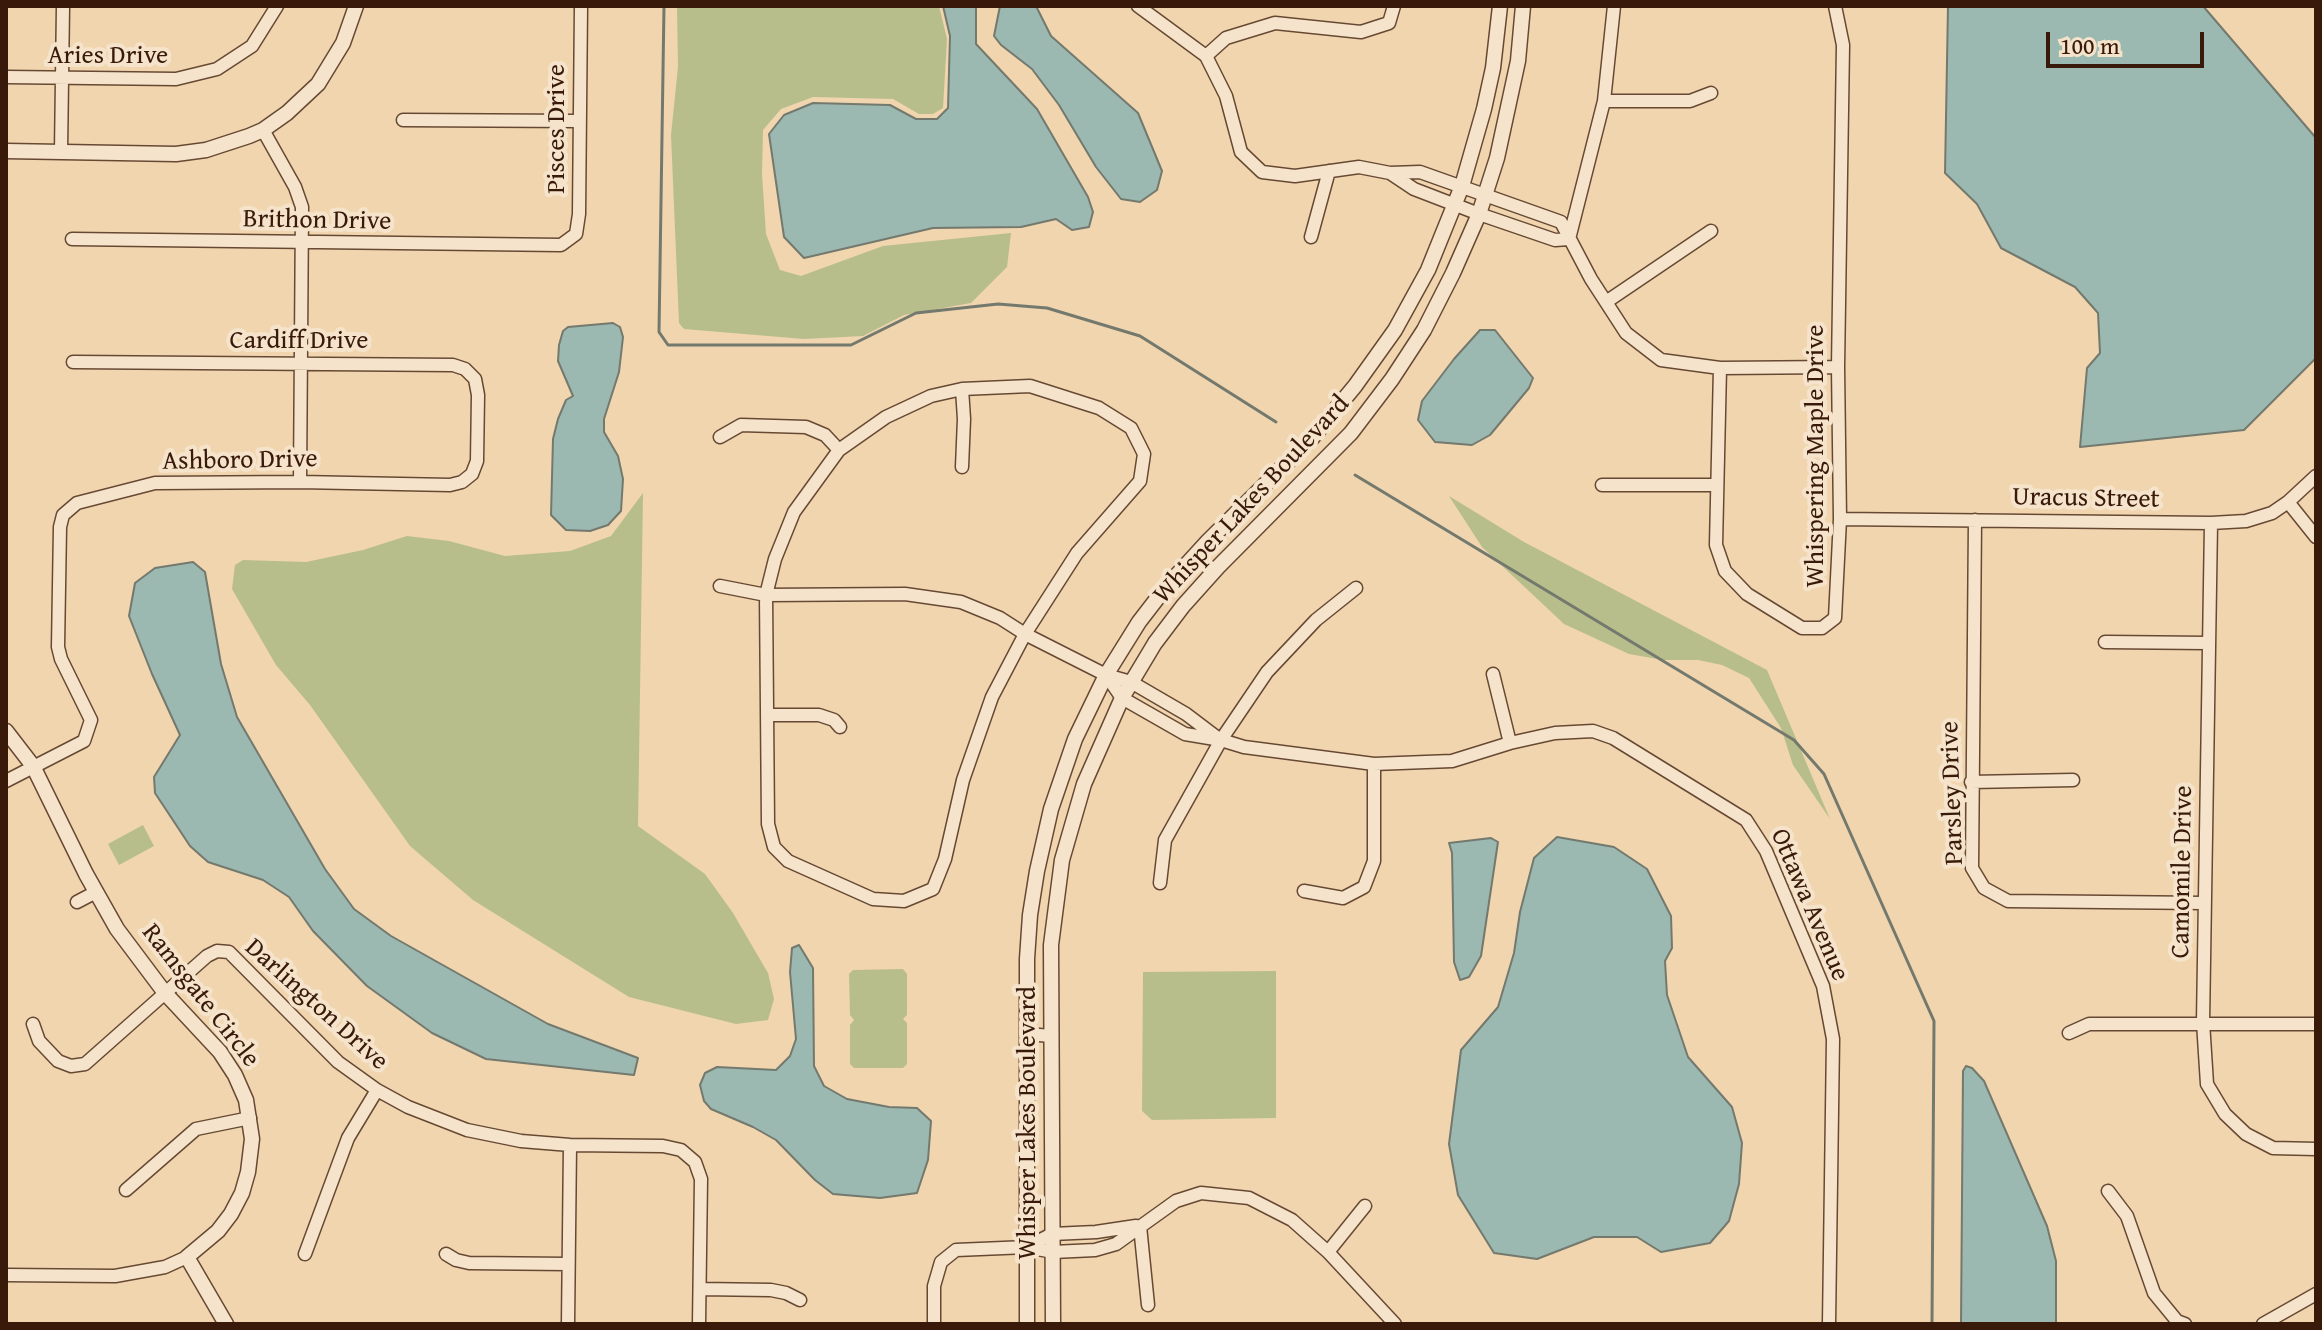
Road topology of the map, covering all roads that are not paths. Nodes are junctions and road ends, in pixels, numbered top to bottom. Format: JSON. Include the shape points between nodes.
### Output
{"nodes":[{"id":1,"x":63,"y":6,"type":"edge"},
{"id":2,"x":277,"y":6,"type":"edge"},
{"id":3,"x":356,"y":6,"type":"edge"},
{"id":4,"x":581,"y":6,"type":"edge"},
{"id":5,"x":1138,"y":6,"type":"edge"},
{"id":6,"x":1394,"y":6,"type":"edge"},
{"id":7,"x":1500,"y":6,"type":"edge"},
{"id":8,"x":1523,"y":6,"type":"edge"},
{"id":9,"x":1614,"y":6,"type":"edge"},
{"id":10,"x":1835,"y":6,"type":"edge"},
{"id":11,"x":1206,"y":56,"type":"junction"},
{"id":12,"x":6,"y":77,"type":"edge"},
{"id":13,"x":62,"y":78,"type":"junction"},
{"id":14,"x":1711,"y":93,"type":"dead end"},
{"id":15,"x":1604,"y":101,"type":"junction"},
{"id":16,"x":403,"y":120,"type":"dead end"},
{"id":17,"x":579,"y":121,"type":"junction"},
{"id":18,"x":263,"y":130,"type":"junction"},
{"id":19,"x":6,"y":151,"type":"edge"},
{"id":20,"x":61,"y":152,"type":"junction"},
{"id":21,"x":1329,"y":171,"type":"junction"},
{"id":22,"x":1390,"y":173,"type":"junction"},
{"id":23,"x":1462,"y":186,"type":"junction"},
{"id":24,"x":1485,"y":195,"type":"junction"},
{"id":25,"x":1455,"y":205,"type":"junction"},
{"id":26,"x":1479,"y":214,"type":"junction"},
{"id":27,"x":1711,"y":231,"type":"dead end"},
{"id":28,"x":1311,"y":237,"type":"dead end"},
{"id":29,"x":72,"y":239,"type":"dead end"},
{"id":30,"x":1569,"y":239,"type":"junction"},
{"id":31,"x":303,"y":243,"type":"junction"},
{"id":32,"x":561,"y":245,"type":"joint"},
{"id":33,"x":1606,"y":302,"type":"junction"},
{"id":34,"x":73,"y":362,"type":"dead end"},
{"id":35,"x":301,"y":363,"type":"junction"},
{"id":36,"x":1838,"y":367,"type":"junction"},
{"id":37,"x":1720,"y":368,"type":"junction"},
{"id":38,"x":962,"y":389,"type":"junction"},
{"id":39,"x":477,"y":424,"type":"joint"},
{"id":40,"x":720,"y":437,"type":"dead end"},
{"id":41,"x":839,"y":450,"type":"junction"},
{"id":42,"x":962,"y":467,"type":"dead end"},
{"id":43,"x":2316,"y":476,"type":"edge"},
{"id":44,"x":300,"y":482,"type":"junction"},
{"id":45,"x":1602,"y":485,"type":"dead end"},
{"id":46,"x":1717,"y":485,"type":"junction"},
{"id":47,"x":2288,"y":502,"type":"junction"},
{"id":48,"x":1840,"y":519,"type":"junction"},
{"id":49,"x":1975,"y":520,"type":"junction"},
{"id":50,"x":2211,"y":523,"type":"junction"},
{"id":51,"x":2316,"y":537,"type":"edge"},
{"id":52,"x":720,"y":586,"type":"dead end"},
{"id":53,"x":1356,"y":588,"type":"dead end"},
{"id":54,"x":766,"y":595,"type":"junction"},
{"id":55,"x":1025,"y":634,"type":"junction"},
{"id":56,"x":2105,"y":642,"type":"dead end"},
{"id":57,"x":2208,"y":643,"type":"junction"},
{"id":58,"x":1493,"y":674,"type":"dead end"},
{"id":59,"x":1106,"y":675,"type":"junction"},
{"id":60,"x":1131,"y":682,"type":"junction"},
{"id":61,"x":1122,"y":698,"type":"junction"},
{"id":62,"x":768,"y":715,"type":"junction"},
{"id":63,"x":840,"y":727,"type":"dead end"},
{"id":64,"x":6,"y":731,"type":"edge"},
{"id":65,"x":1221,"y":740,"type":"junction"},
{"id":66,"x":1510,"y":743,"type":"junction"},
{"id":67,"x":1374,"y":764,"type":"junction"},
{"id":68,"x":33,"y":766,"type":"junction"},
{"id":69,"x":2073,"y":780,"type":"dead end"},
{"id":70,"x":6,"y":781,"type":"edge"},
{"id":71,"x":1971,"y":782,"type":"junction"},
{"id":72,"x":1160,"y":883,"type":"dead end"},
{"id":73,"x":1304,"y":891,"type":"dead end"},
{"id":74,"x":96,"y":892,"type":"junction"},
{"id":75,"x":77,"y":902,"type":"dead end"},
{"id":76,"x":2204,"y":903,"type":"junction"},
{"id":77,"x":165,"y":993,"type":"junction"},
{"id":78,"x":2203,"y":1022,"type":"junction"},
{"id":79,"x":33,"y":1024,"type":"dead end"},
{"id":80,"x":2316,"y":1024,"type":"edge"},
{"id":81,"x":2069,"y":1033,"type":"dead end"},
{"id":82,"x":1027,"y":1034,"type":"junction"},
{"id":83,"x":1051,"y":1036,"type":"junction"},
{"id":84,"x":377,"y":1090,"type":"junction"},
{"id":85,"x":250,"y":1118,"type":"junction"},
{"id":86,"x":570,"y":1145,"type":"junction"},
{"id":87,"x":2316,"y":1149,"type":"edge"},
{"id":88,"x":126,"y":1190,"type":"dead end"},
{"id":89,"x":2108,"y":1191,"type":"dead end"},
{"id":90,"x":1365,"y":1206,"type":"dead end"},
{"id":91,"x":1140,"y":1226,"type":"junction"},
{"id":92,"x":1052,"y":1234,"type":"junction"},
{"id":93,"x":1027,"y":1247,"type":"junction"},
{"id":94,"x":1053,"y":1252,"type":"junction"},
{"id":95,"x":1328,"y":1252,"type":"junction"},
{"id":96,"x":305,"y":1254,"type":"dead end"},
{"id":97,"x":446,"y":1254,"type":"dead end"},
{"id":98,"x":187,"y":1257,"type":"junction"},
{"id":99,"x":568,"y":1264,"type":"junction"},
{"id":100,"x":6,"y":1275,"type":"edge"},
{"id":101,"x":700,"y":1289,"type":"junction"},
{"id":102,"x":2316,"y":1294,"type":"edge"},
{"id":103,"x":800,"y":1300,"type":"dead end"},
{"id":104,"x":1148,"y":1305,"type":"dead end"},
{"id":105,"x":226,"y":1324,"type":"edge"},
{"id":106,"x":568,"y":1324,"type":"edge"},
{"id":107,"x":699,"y":1324,"type":"edge"},
{"id":108,"x":934,"y":1324,"type":"edge"},
{"id":109,"x":1027,"y":1324,"type":"edge"},
{"id":110,"x":1053,"y":1324,"type":"edge"},
{"id":111,"x":1395,"y":1324,"type":"edge"},
{"id":112,"x":1829,"y":1324,"type":"edge"},
{"id":113,"x":2185,"y":1324,"type":"edge"},
{"id":114,"x":2263,"y":1324,"type":"edge"}],
"edges":[{"from":1,"to":13,"type":"street"},
{"from":2,"to":13,"type":"street","name":"Aries Drive","via":[[252,46],[217,69],[176,79]]},
{"from":3,"to":18,"type":"street","via":[[343,43],[318,84]]},
{"from":4,"to":17,"type":"street","name":"Pisces Drive"},
{"from":5,"to":11,"type":"street"},
{"from":6,"to":11,"type":"street","via":[[1389,23],[1361,32],[1275,23],[1226,38]]},
{"from":7,"to":23,"type":"street","name":"Whisper Lakes Boulevard","via":[[1493,68]]},
{"from":8,"to":24,"type":"street","name":"Whisper Lakes Boulevard","via":[[1506,122]]},
{"from":9,"to":15,"type":"street"},
{"from":10,"to":36,"type":"street","name":"Whispering Maple Drive","via":[[1843,45]]},
{"from":11,"to":21,"type":"street","via":[[1226,96],[1241,152],[1262,172],[1295,176]]},
{"from":12,"to":13,"type":"street","name":"Aries Drive"},
{"from":13,"to":20,"type":"street"},
{"from":14,"to":15,"type":"street","via":[[1690,101]]},
{"from":15,"to":30,"type":"street"},
{"from":16,"to":17,"type":"street"},
{"from":17,"to":32,"type":"street","name":"Pisces Drive","via":[[579,214],[576,234]]},
{"from":18,"to":20,"type":"street","via":[[192,153]]},
{"from":18,"to":31,"type":"street","via":[[301,200]]},
{"from":19,"to":20,"type":"street"},
{"from":21,"to":22,"type":"street","via":[[1359,167]]},
{"from":21,"to":28,"type":"street"},
{"from":22,"to":23,"type":"street","via":[[1420,172]]},
{"from":22,"to":25,"type":"street"},
{"from":23,"to":24,"type":"street"},
{"from":23,"to":25,"type":"street","name":"Whisper Lakes Boulevard"},
{"from":24,"to":26,"type":"street","name":"Whisper Lakes Boulevard"},
{"from":24,"to":30,"type":"street","via":[[1561,222]]},
{"from":25,"to":26,"type":"street"},
{"from":25,"to":59,"type":"street","name":"Whisper Lakes Boulevard","via":[[1395,330],[1355,386],[1312,438],[1166,587]]},
{"from":26,"to":30,"type":"street","via":[[1555,240]]},
{"from":26,"to":60,"type":"street","name":"Whisper Lakes Boulevard","via":[[1424,330],[1392,379],[1351,433],[1183,606]]},
{"from":27,"to":33,"type":"street"},
{"from":29,"to":31,"type":"street","name":"Brithon Drive"},
{"from":30,"to":33,"type":"street"},
{"from":31,"to":32,"type":"street","name":"Brithon Drive"},
{"from":31,"to":35,"type":"street"},
{"from":33,"to":37,"type":"street","via":[[1626,333],[1661,360]]},
{"from":34,"to":35,"type":"street","name":"Cardiff Drive"},
{"from":35,"to":39,"type":"street","name":"Cardiff Drive","via":[[465,369],[475,379]]},
{"from":35,"to":44,"type":"street"},
{"from":36,"to":37,"type":"street"},
{"from":36,"to":48,"type":"street","name":"Whispering Maple Drive"},
{"from":37,"to":46,"type":"street","name":"Whispering Maple Drive"},
{"from":38,"to":41,"type":"street","via":[[931,396],[886,417]]},
{"from":38,"to":42,"type":"street"},
{"from":38,"to":55,"type":"street","via":[[1030,386],[1099,408],[1131,428],[1144,454],[1140,481],[1077,553]]},
{"from":39,"to":44,"type":"street","name":"Ashboro Drive","via":[[477,461],[462,482]]},
{"from":40,"to":41,"type":"street","via":[[741,425],[806,427],[825,435]]},
{"from":41,"to":54,"type":"street","via":[[794,512]]},
{"from":43,"to":47,"type":"street","name":"Uracus Street"},
{"from":44,"to":68,"type":"street","name":"Ashboro Drive","via":[[155,483],[77,503],[63,515],[58,647],[91,720],[84,741]]},
{"from":45,"to":46,"type":"street"},
{"from":46,"to":48,"type":"street","name":"Whispering Maple Drive","via":[[1716,545],[1725,571],[1747,594],[1802,628],[1822,628],[1835,618]]},
{"from":47,"to":50,"type":"street","name":"Uracus Street","via":[[2246,521]]},
{"from":47,"to":51,"type":"street"},
{"from":48,"to":49,"type":"street","name":"Uracus Street"},
{"from":49,"to":50,"type":"street","name":"Uracus Street"},
{"from":49,"to":71,"type":"street","name":"Parsley Drive"},
{"from":50,"to":57,"type":"street","name":"Camomile Drive"},
{"from":52,"to":54,"type":"street","name":"Ottawa Avenue"},
{"from":53,"to":65,"type":"street","via":[[1316,620],[1267,672]]},
{"from":54,"to":55,"type":"street","name":"Ottawa Avenue","via":[[905,594],[961,602]]},
{"from":54,"to":62,"type":"street"},
{"from":55,"to":59,"type":"street","name":"Ottawa Avenue"},
{"from":55,"to":62,"type":"street","via":[[977,738],[933,889],[904,901],[873,899],[788,861],[774,847],[768,824]]},
{"from":56,"to":57,"type":"street"},
{"from":57,"to":76,"type":"street","name":"Camomile Drive"},
{"from":58,"to":66,"type":"street"},
{"from":59,"to":60,"type":"street","name":"Ottawa Avenue"},
{"from":59,"to":61,"type":"street","name":"Ottawa Avenue"},
{"from":59,"to":82,"type":"street","name":"Whisper Lakes Boulevard","via":[[1075,739],[1037,871],[1027,959]]},
{"from":60,"to":61,"type":"street","name":"Whisper Lakes Boulevard"},
{"from":60,"to":65,"type":"street","name":"Ottawa Avenue"},
{"from":61,"to":65,"type":"street","name":"Ottawa Avenue","via":[[1185,734]]},
{"from":61,"to":83,"type":"street","name":"Whisper Lakes Boulevard","via":[[1084,784],[1062,860],[1051,945]]},
{"from":62,"to":63,"type":"street","via":[[819,715]]},
{"from":64,"to":68,"type":"street","name":"Ramsgate Circle"},
{"from":65,"to":67,"type":"street","name":"Ottawa Avenue"},
{"from":65,"to":72,"type":"street","via":[[1165,840]]},
{"from":66,"to":67,"type":"street","name":"Ottawa Avenue","via":[[1452,761]]},
{"from":66,"to":112,"type":"street","name":"Ottawa Avenue","via":[[1593,731],[1613,738],[1746,820],[1766,851],[1823,986],[1833,1039]]},
{"from":67,"to":73,"type":"street","via":[[1374,861],[1364,887],[1343,898]]},
{"from":68,"to":70,"type":"street","name":"Ashboro Drive"},
{"from":68,"to":74,"type":"street","name":"Ramsgate Circle"},
{"from":69,"to":71,"type":"street"},
{"from":71,"to":76,"type":"street","name":"Parsley Drive","via":[[1972,868],[1984,888],[2008,901]]},
{"from":74,"to":75,"type":"street"},
{"from":74,"to":77,"type":"street","name":"Ramsgate Circle"},
{"from":76,"to":78,"type":"street","name":"Camomile Drive"},
{"from":77,"to":79,"type":"street","name":"Darlington Drive","via":[[81,1066],[58,1061],[39,1041]]},
{"from":77,"to":84,"type":"street","name":"Darlington Drive","via":[[207,956],[229,952],[338,1062]]},
{"from":77,"to":85,"type":"street","name":"Ramsgate Circle","via":[[225,1059],[243,1091]]},
{"from":78,"to":80,"type":"street"},
{"from":78,"to":81,"type":"street","via":[[2089,1024]]},
{"from":78,"to":87,"type":"street","name":"Camomile Drive","via":[[2207,1084],[2225,1114],[2246,1134],[2273,1148]]},
{"from":82,"to":83,"type":"street"},
{"from":82,"to":93,"type":"street","name":"Whisper Lakes Boulevard"},
{"from":83,"to":92,"type":"street","name":"Whisper Lakes Boulevard"},
{"from":84,"to":86,"type":"street","name":"Darlington Drive","via":[[467,1130]]},
{"from":84,"to":96,"type":"street","via":[[348,1138]]},
{"from":85,"to":88,"type":"street","via":[[196,1129]]},
{"from":85,"to":98,"type":"street","name":"Ramsgate Circle","via":[[250,1160],[237,1204],[218,1231]]},
{"from":86,"to":99,"type":"street"},
{"from":86,"to":101,"type":"street","name":"Darlington Drive","via":[[670,1146],[691,1157],[702,1185]]},
{"from":89,"to":113,"type":"street","via":[[2127,1216],[2154,1293]]},
{"from":90,"to":95,"type":"street"},
{"from":91,"to":92,"type":"street"},
{"from":91,"to":94,"type":"street","via":[[1116,1244]]},
{"from":91,"to":95,"type":"street","via":[[1176,1201],[1201,1193],[1249,1198],[1292,1220]]},
{"from":91,"to":104,"type":"street"},
{"from":92,"to":93,"type":"street"},
{"from":92,"to":94,"type":"street","name":"Whisper Lakes Boulevard"},
{"from":93,"to":94,"type":"street"},
{"from":93,"to":108,"type":"street","via":[[956,1250],[941,1262],[934,1286]]},
{"from":93,"to":109,"type":"street","name":"Whisper Lakes Boulevard"},
{"from":94,"to":110,"type":"street","name":"Whisper Lakes Boulevard"},
{"from":95,"to":111,"type":"street"},
{"from":97,"to":99,"type":"street","via":[[469,1263]]},
{"from":98,"to":100,"type":"street","name":"Ramsgate Circle","via":[[165,1267],[115,1276]]},
{"from":98,"to":105,"type":"street"},
{"from":99,"to":106,"type":"street"},
{"from":101,"to":103,"type":"street","via":[[779,1291]]},
{"from":101,"to":107,"type":"street","name":"Darlington Drive"},
{"from":102,"to":114,"type":"street"}]}
